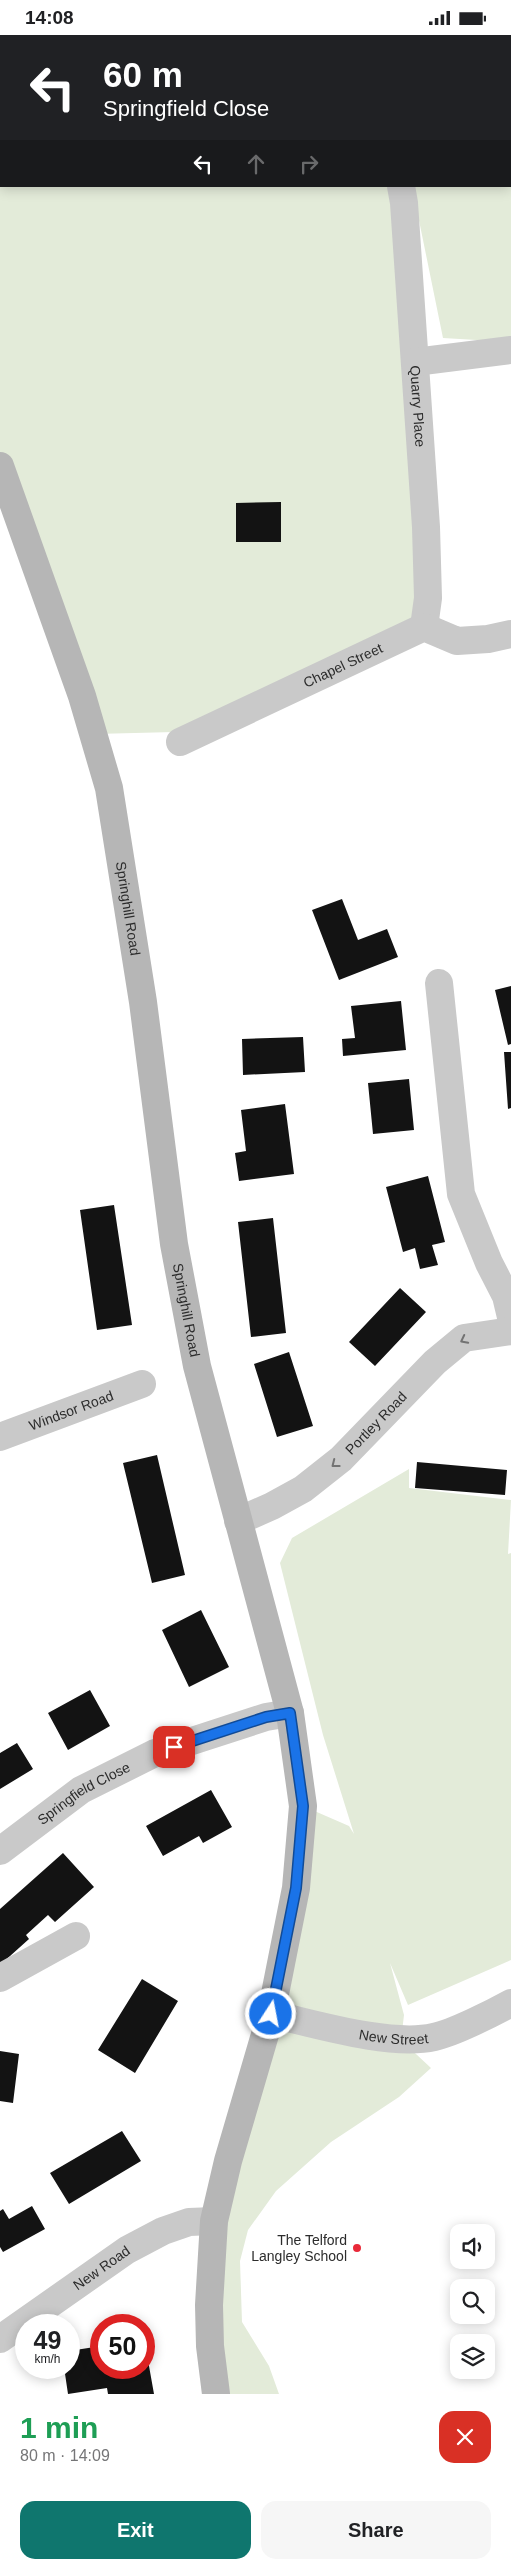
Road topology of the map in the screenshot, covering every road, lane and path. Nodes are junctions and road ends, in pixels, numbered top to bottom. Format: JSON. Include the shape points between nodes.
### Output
{"nodes":[{"id":1,"x":401,"y":187,"type":"edge"},
{"id":2,"x":511,"y":350,"type":"edge"},
{"id":3,"x":415,"y":362,"type":"junction"},
{"id":4,"x":0,"y":466,"type":"edge"},
{"id":5,"x":424,"y":627,"type":"junction"},
{"id":6,"x":511,"y":634,"type":"edge"},
{"id":7,"x":180,"y":742,"type":"dead end"},
{"id":8,"x":439,"y":983,"type":"dead end"},
{"id":9,"x":511,"y":1317,"type":"edge"},
{"id":10,"x":511,"y":1331,"type":"edge"},
{"id":11,"x":142,"y":1384,"type":"dead end"},
{"id":12,"x":0,"y":1437,"type":"edge"},
{"id":13,"x":238,"y":1521,"type":"junction"},
{"id":14,"x":290,"y":1713,"type":"junction"},
{"id":15,"x":0,"y":1851,"type":"edge"},
{"id":16,"x":76,"y":1936,"type":"dead end"},
{"id":17,"x":0,"y":1978,"type":"edge"},
{"id":18,"x":511,"y":2003,"type":"edge"},
{"id":19,"x":271,"y":2014,"type":"junction"},
{"id":20,"x":214,"y":2221,"type":"junction"},
{"id":21,"x":0,"y":2339,"type":"edge"},
{"id":22,"x":216,"y":2394,"type":"edge"}],
"edges":[{"from":1,"to":3,"type":"street","name":"Quarry Place"},
{"from":2,"to":3,"type":"street"},
{"from":3,"to":5,"type":"street","name":"Quarry Place","via":[[426,527],[428,598]]},
{"from":4,"to":13,"type":"main road","name":"Springhill Road","via":[[82,696],[109,788],[143,1003],[174,1244],[197,1366]]},
{"from":5,"to":6,"type":"street","via":[[457,641]]},
{"from":5,"to":7,"type":"street","name":"Chapel Street"},
{"from":8,"to":9,"type":"street","via":[[461,1194],[506,1296]]},
{"from":10,"to":13,"type":"street","name":"Portley Road","one_way":true,"via":[[464,1338],[435,1363],[341,1459],[303,1489]]},
{"from":11,"to":12,"type":"street","name":"Windsor Road"},
{"from":13,"to":14,"type":"main road","name":"Springhill Road"},
{"from":14,"to":15,"type":"street","name":"Springfield Close","via":[[266,1717],[155,1753],[81,1790]]},
{"from":14,"to":19,"type":"main road","name":"Springhill Road","via":[[303,1806],[296,1888]]},
{"from":16,"to":17,"type":"street"},
{"from":18,"to":19,"type":"street","name":"New Street","via":[[434,2037],[401,2039]]},
{"from":19,"to":20,"type":"main road","name":"Springhill Road"},
{"from":20,"to":21,"type":"street","name":"New Road","via":[[188,2222],[127,2250]]},
{"from":20,"to":22,"type":"main road","name":"Springhill Road","via":[[209,2305]]}]}
